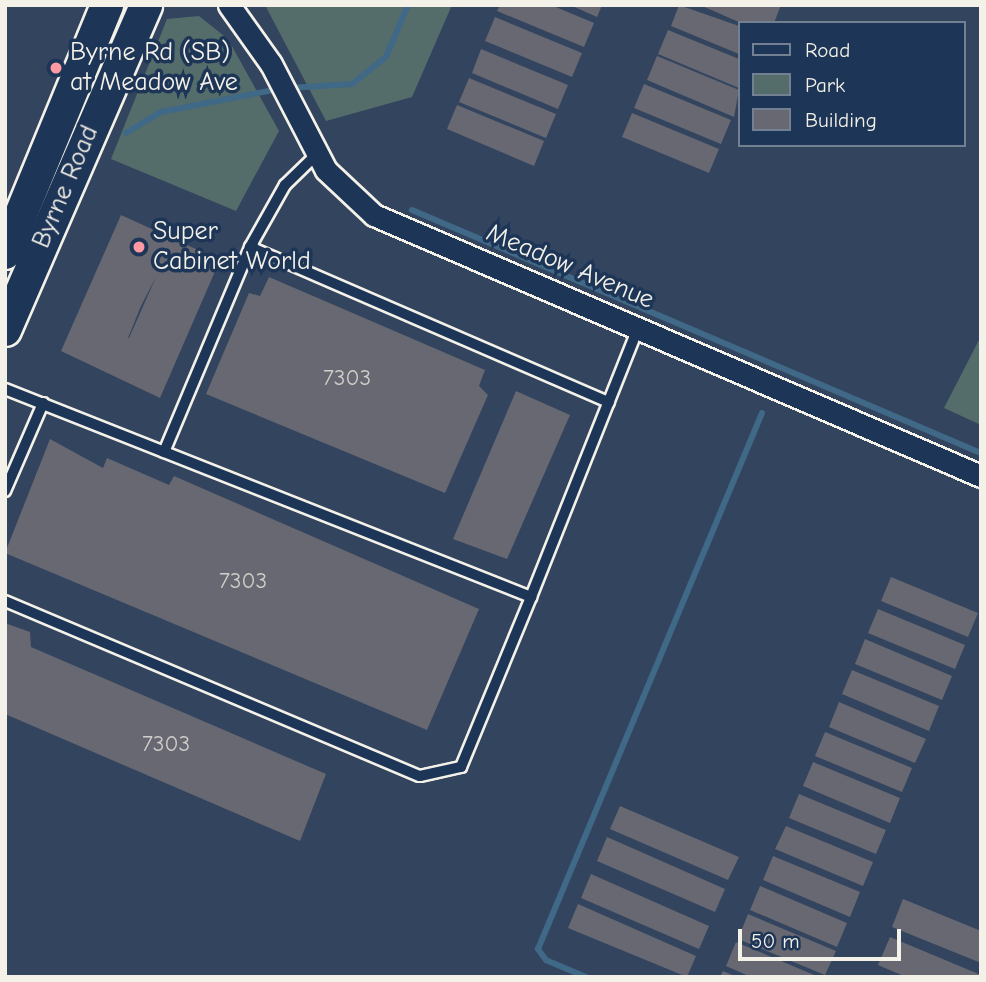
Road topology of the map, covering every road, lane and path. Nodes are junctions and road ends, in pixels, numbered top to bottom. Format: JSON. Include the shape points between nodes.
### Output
{"nodes":[{"id":1,"x":107,"y":5,"type":"edge"},
{"id":2,"x":146,"y":5,"type":"edge"},
{"id":3,"x":229,"y":5,"type":"edge"},
{"id":4,"x":317,"y":153,"type":"junction"},
{"id":5,"x":250,"y":247,"type":"junction"},
{"id":6,"x":5,"y":253,"type":"edge"},
{"id":7,"x":639,"y":326,"type":"junction"},
{"id":8,"x":5,"y":330,"type":"edge"},
{"id":9,"x":5,"y":388,"type":"edge"},
{"id":10,"x":609,"y":402,"type":"junction"},
{"id":11,"x":43,"y":403,"type":"junction"},
{"id":12,"x":164,"y":452,"type":"junction"},
{"id":13,"x":981,"y":476,"type":"edge"},
{"id":14,"x":5,"y":491,"type":"edge"},
{"id":15,"x":531,"y":597,"type":"junction"},
{"id":16,"x":5,"y":601,"type":"edge"}],
"edges":[{"from":1,"to":6,"type":"main road","name":"Byrne Road"},
{"from":2,"to":8,"type":"main road","name":"Byrne Road"},
{"from":3,"to":4,"type":"street","name":"Meadow Avenue","via":[[271,64]]},
{"from":4,"to":5,"type":"lane","via":[[285,185]]},
{"from":4,"to":7,"type":"street","name":"Meadow Avenue","via":[[337,185],[374,215]]},
{"from":5,"to":10,"type":"lane"},
{"from":5,"to":12,"type":"lane"},
{"from":7,"to":10,"type":"lane"},
{"from":7,"to":13,"type":"street","name":"Meadow Avenue"},
{"from":9,"to":11,"type":"lane"},
{"from":10,"to":15,"type":"lane"},
{"from":11,"to":12,"type":"lane"},
{"from":11,"to":14,"type":"lane"},
{"from":12,"to":15,"type":"lane"},
{"from":15,"to":16,"type":"lane","via":[[461,767],[420,776]]}]}
